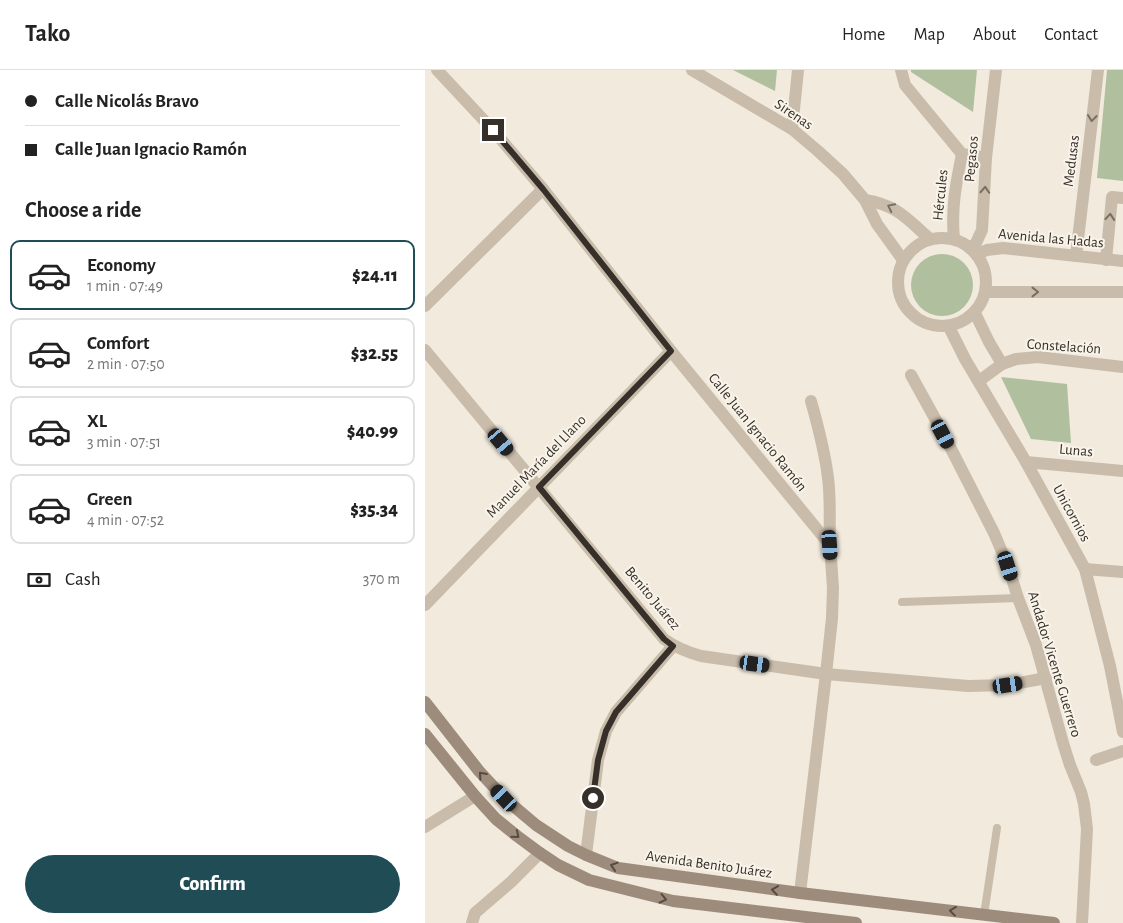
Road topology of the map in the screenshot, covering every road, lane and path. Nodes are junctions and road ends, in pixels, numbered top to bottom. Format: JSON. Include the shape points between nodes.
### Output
{"nodes":[{"id":1,"x":437,"y":70,"type":"edge"},
{"id":2,"x":798,"y":70,"type":"edge"},
{"id":3,"x":901,"y":70,"type":"edge"},
{"id":4,"x":996,"y":70,"type":"edge"},
{"id":5,"x":1098,"y":70,"type":"edge"},
{"id":6,"x":698,"y":72,"type":"edge"},
{"id":7,"x":792,"y":129,"type":"junction"},
{"id":8,"x":962,"y":154,"type":"junction"},
{"id":9,"x":987,"y":158,"type":"junction"},
{"id":10,"x":543,"y":189,"type":"junction"},
{"id":11,"x":1123,"y":198,"type":"edge"},
{"id":12,"x":865,"y":200,"type":"junction"},
{"id":13,"x":930,"y":240,"type":"junction"},
{"id":14,"x":955,"y":240,"type":"junction"},
{"id":15,"x":974,"y":251,"type":"junction"},
{"id":16,"x":1076,"y":256,"type":"junction"},
{"id":17,"x":903,"y":260,"type":"junction"},
{"id":18,"x":1106,"y":260,"type":"junction"},
{"id":19,"x":1123,"y":261,"type":"edge"},
{"id":20,"x":986,"y":292,"type":"junction"},
{"id":21,"x":1123,"y":292,"type":"edge"},
{"id":22,"x":425,"y":306,"type":"edge"},
{"id":23,"x":975,"y":313,"type":"junction"},
{"id":24,"x":949,"y":327,"type":"junction"},
{"id":25,"x":425,"y":350,"type":"edge"},
{"id":26,"x":671,"y":351,"type":"junction"},
{"id":27,"x":1003,"y":364,"type":"junction"},
{"id":28,"x":1123,"y":367,"type":"edge"},
{"id":29,"x":911,"y":375,"type":"dead end"},
{"id":30,"x":979,"y":381,"type":"junction"},
{"id":31,"x":811,"y":401,"type":"dead end"},
{"id":32,"x":1025,"y":462,"type":"junction"},
{"id":33,"x":1123,"y":471,"type":"edge"},
{"id":34,"x":539,"y":487,"type":"junction"},
{"id":35,"x":830,"y":545,"type":"junction"},
{"id":36,"x":1085,"y":569,"type":"junction"},
{"id":37,"x":1123,"y":572,"type":"edge"},
{"id":38,"x":1018,"y":598,"type":"junction"},
{"id":39,"x":902,"y":602,"type":"dead end"},
{"id":40,"x":425,"y":605,"type":"edge"},
{"id":41,"x":673,"y":646,"type":"junction"},
{"id":42,"x":1117,"y":667,"type":"edge"},
{"id":43,"x":826,"y":674,"type":"junction"},
{"id":44,"x":1046,"y":678,"type":"junction"},
{"id":45,"x":425,"y":702,"type":"edge"},
{"id":46,"x":1123,"y":732,"type":"edge"},
{"id":47,"x":425,"y":734,"type":"edge"},
{"id":48,"x":1123,"y":751,"type":"edge"},
{"id":49,"x":1096,"y":760,"type":"dead end"},
{"id":50,"x":475,"y":796,"type":"junction"},
{"id":51,"x":425,"y":827,"type":"edge"},
{"id":52,"x":997,"y":828,"type":"dead end"},
{"id":53,"x":540,"y":853,"type":"junction"},
{"id":54,"x":586,"y":856,"type":"junction"},
{"id":55,"x":801,"y":893,"type":"junction"},
{"id":56,"x":984,"y":915,"type":"junction"},
{"id":57,"x":472,"y":923,"type":"edge"},
{"id":58,"x":855,"y":923,"type":"edge"},
{"id":59,"x":1054,"y":923,"type":"edge"},
{"id":60,"x":1082,"y":923,"type":"edge"}],
"edges":[{"from":1,"to":10,"type":"street","name":"Calle Juan Ignacio Ramón"},
{"from":2,"to":7,"type":"street"},
{"from":3,"to":8,"type":"street","name":"Hércules","via":[[905,85]]},
{"from":4,"to":9,"type":"street","name":"Pegasos"},
{"from":5,"to":16,"type":"street","name":"Medusas","one_way":true},
{"from":6,"to":7,"type":"street","name":"Sirenas"},
{"from":7,"to":12,"type":"street","name":"Sirenas","via":[[843,174]]},
{"from":8,"to":9,"type":"street","name":"Hércules"},
{"from":8,"to":14,"type":"street","name":"Hércules","via":[[953,201]]},
{"from":15,"to":9,"type":"street","name":"Pegasos","one_way":true,"via":[[982,230]]},
{"from":10,"to":22,"type":"street"},
{"from":10,"to":26,"type":"street","name":"Calle Juan Ignacio Ramón"},
{"from":18,"to":11,"type":"street","one_way":true,"via":[[1112,197]]},
{"from":13,"to":12,"type":"street","one_way":true,"via":[[903,214],[878,202]]},
{"from":12,"to":17,"type":"street","name":"Sirenas","via":[[877,224]]},
{"from":13,"to":14,"type":"street"},
{"from":13,"to":17,"type":"street","via":[[914,247]]},
{"from":14,"to":15,"type":"street"},
{"from":15,"to":16,"type":"street","name":"Avenida las Hadas","via":[[1003,248]]},
{"from":15,"to":20,"type":"street","via":[[984,266]]},
{"from":16,"to":18,"type":"street","name":"Avenida las Hadas"},
{"from":17,"to":24,"type":"street","via":[[897,279],[900,299],[912,315],[929,325]]},
{"from":18,"to":19,"type":"street","name":"Avenida las Hadas"},
{"from":20,"to":21,"type":"street","one_way":true},
{"from":20,"to":23,"type":"street"},
{"from":23,"to":24,"type":"street"},
{"from":23,"to":27,"type":"street"},
{"from":24,"to":30,"type":"street","name":"Unicornios"},
{"from":25,"to":34,"type":"street","name":"Benito Juárez"},
{"from":26,"to":34,"type":"street","name":"Manuel María del Llano"},
{"from":26,"to":35,"type":"street","name":"Calle Juan Ignacio Ramón"},
{"from":27,"to":28,"type":"street","name":"Constelación","via":[[1037,357]]},
{"from":27,"to":30,"type":"street","name":"Constelación"},
{"from":29,"to":38,"type":"street","name":"Andador Vicente Guerrero","via":[[994,533]]},
{"from":30,"to":32,"type":"street","name":"Unicornios"},
{"from":31,"to":35,"type":"street","via":[[828,478]]},
{"from":32,"to":33,"type":"street","name":"Lunas"},
{"from":32,"to":36,"type":"street","name":"Unicornios"},
{"from":34,"to":40,"type":"street","name":"Manuel María del Llano"},
{"from":34,"to":41,"type":"street","name":"Benito Juárez"},
{"from":35,"to":43,"type":"street","via":[[833,588]]},
{"from":36,"to":37,"type":"street"},
{"from":36,"to":42,"type":"street","name":"Unicornios"},
{"from":38,"to":39,"type":"lane"},
{"from":38,"to":44,"type":"street","name":"Andador Vicente Guerrero"},
{"from":41,"to":43,"type":"street","name":"Benito Juárez","via":[[701,656]]},
{"from":41,"to":54,"type":"street","via":[[616,712],[606,731],[598,760]]},
{"from":42,"to":46,"type":"street","name":"Unicornios"},
{"from":43,"to":44,"type":"street","name":"Benito Juárez","via":[[968,686],[1008,685]]},
{"from":43,"to":55,"type":"street"},
{"from":44,"to":60,"type":"street","name":"Andador Vicente Guerrero","via":[[1084,804],[1087,829]]},
{"from":54,"to":45,"type":"main road","name":"Avenida Benito Juárez","one_way":true,"via":[[536,824],[504,798]]},
{"from":47,"to":50,"type":"main road"},
{"from":48,"to":49,"type":"street"},
{"from":50,"to":51,"type":"street"},
{"from":50,"to":53,"type":"main road","one_way":true,"via":[[496,819]]},
{"from":52,"to":56,"type":"lane"},
{"from":53,"to":57,"type":"street","via":[[475,914]]},
{"from":53,"to":58,"type":"main road","one_way":true,"via":[[589,880],[673,901]]},
{"from":55,"to":54,"type":"main road","name":"Avenida Benito Juárez","one_way":true,"via":[[618,868]]},
{"from":56,"to":55,"type":"main road","name":"Avenida Benito Juárez","one_way":true},
{"from":56,"to":59,"type":"main road","name":"Avenida Benito Juárez"}]}
